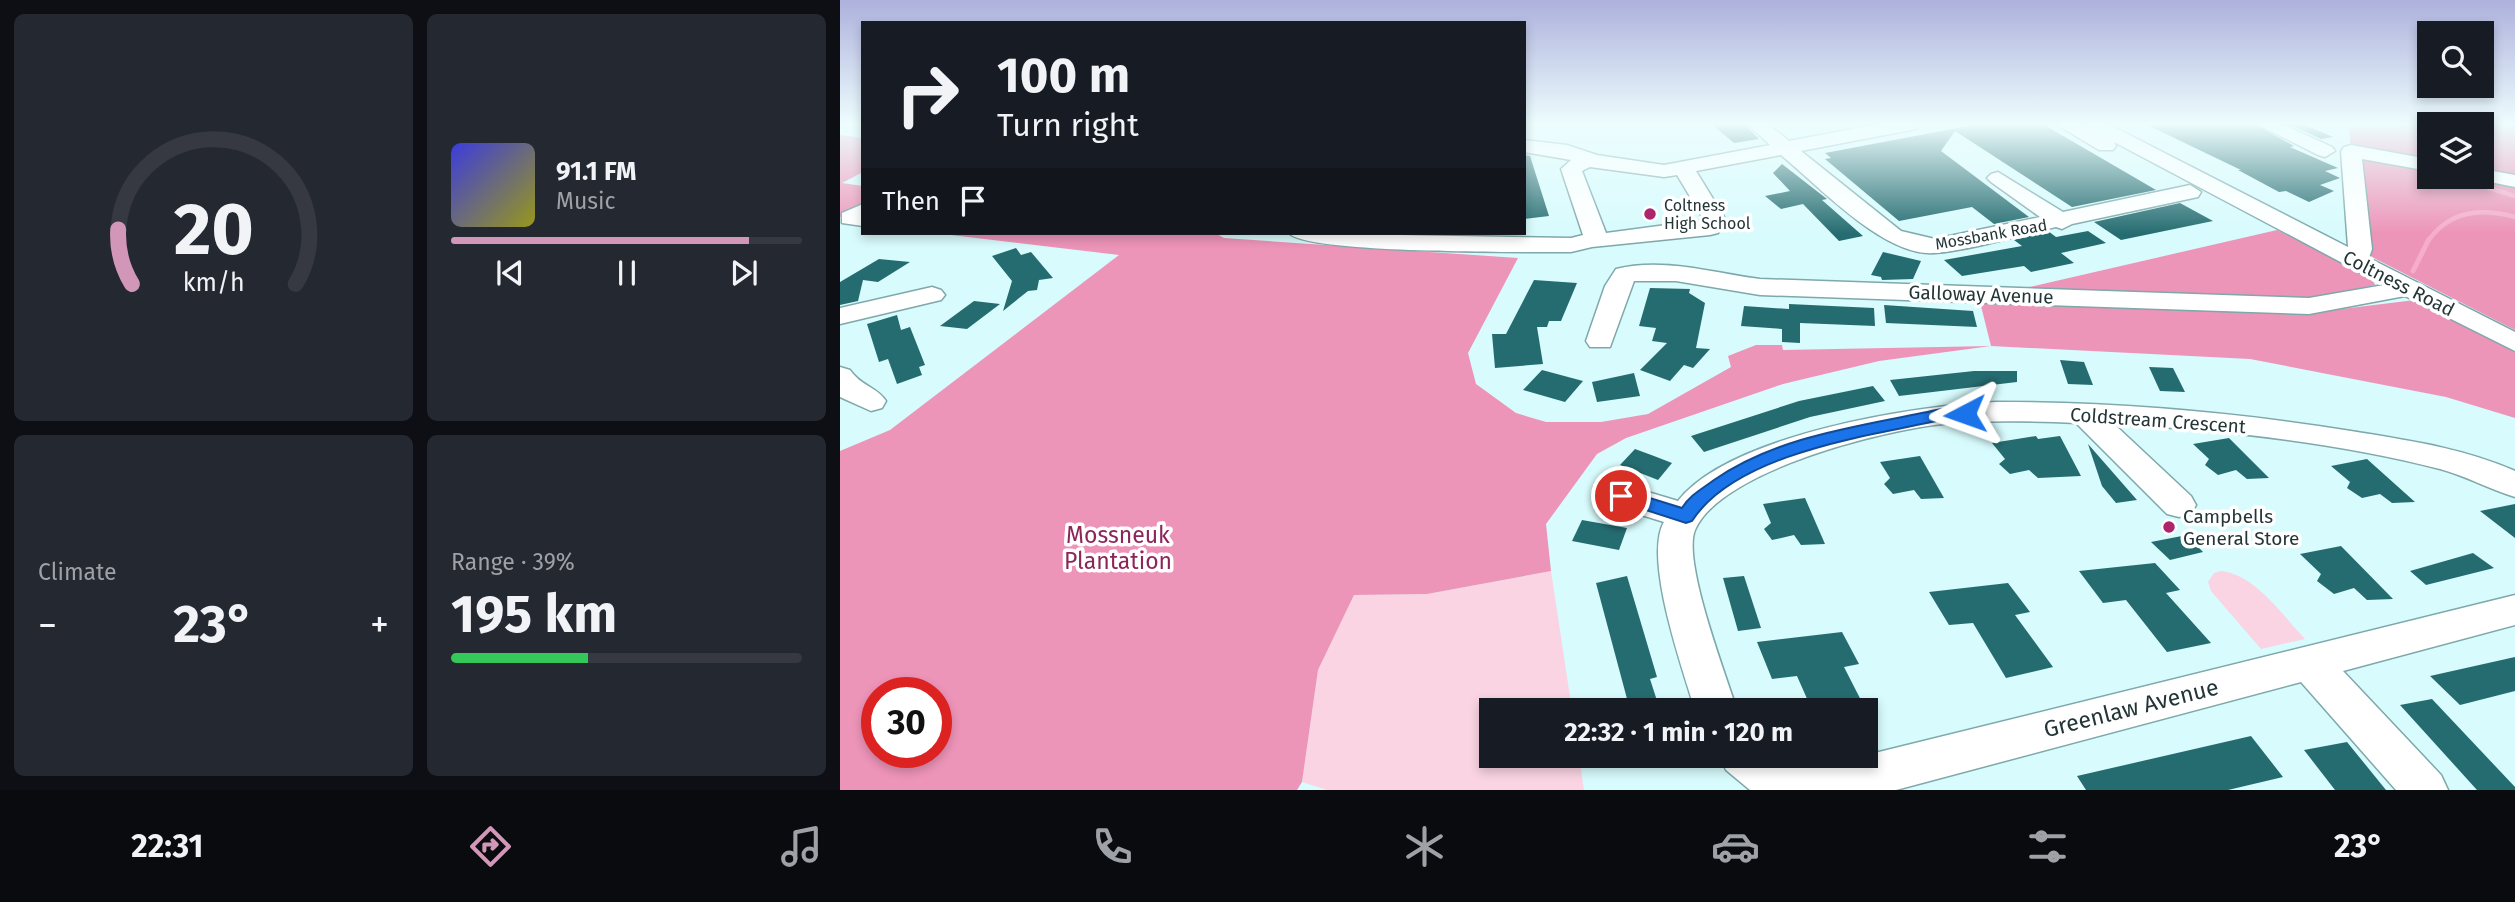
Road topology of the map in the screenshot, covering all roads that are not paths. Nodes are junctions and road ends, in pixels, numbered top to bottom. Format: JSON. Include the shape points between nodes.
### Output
{"nodes":[{"id":1,"x":1591,"y":160,"type":"joint"},
{"id":2,"x":1730,"y":160,"type":"edge"},
{"id":3,"x":1798,"y":160,"type":"edge"},
{"id":4,"x":2131,"y":160,"type":"edge"},
{"id":5,"x":2161,"y":160,"type":"edge"},
{"id":6,"x":2190,"y":160,"type":"edge"},
{"id":7,"x":2352,"y":160,"type":"edge"},
{"id":8,"x":1684,"y":168,"type":"junction"},
{"id":9,"x":2494,"y":177,"type":"edge"},
{"id":10,"x":1998,"y":178,"type":"dead end"},
{"id":11,"x":2515,"y":181,"type":"edge"},
{"id":12,"x":2190,"y":192,"type":"junction"},
{"id":13,"x":2251,"y":207,"type":"junction"},
{"id":14,"x":861,"y":212,"type":"edge"},
{"id":15,"x":861,"y":219,"type":"edge"},
{"id":16,"x":2062,"y":222,"type":"junction"},
{"id":17,"x":2282,"y":223,"type":"junction"},
{"id":18,"x":1308,"y":235,"type":"edge"},
{"id":19,"x":1596,"y":239,"type":"junction"},
{"id":20,"x":2356,"y":261,"type":"junction"},
{"id":21,"x":2409,"y":288,"type":"junction"},
{"id":22,"x":932,"y":295,"type":"dead end"},
{"id":23,"x":840,"y":316,"type":"edge"},
{"id":24,"x":1600,"y":341,"type":"dead end"},
{"id":25,"x":2515,"y":343,"type":"edge"},
{"id":26,"x":2084,"y":412,"type":"junction"},
{"id":27,"x":2515,"y":485,"type":"edge"},
{"id":28,"x":1621,"y":496,"type":"dead end"},
{"id":29,"x":2179,"y":505,"type":"dead end"},
{"id":30,"x":1686,"y":516,"type":"junction"},
{"id":31,"x":2515,"y":610,"type":"edge"},
{"id":32,"x":2309,"y":663,"type":"junction"},
{"id":33,"x":1713,"y":698,"type":"edge"},
{"id":34,"x":1758,"y":768,"type":"edge"},
{"id":35,"x":1906,"y":779,"type":"edge"},
{"id":36,"x":2425,"y":790,"type":"edge"}],
"edges":[{"from":1,"to":8,"type":"street","via":[[1638,170]]},
{"from":1,"to":19,"type":"street","via":[[1571,169]]},
{"from":2,"to":8,"type":"street"},
{"from":3,"to":16,"type":"street","name":"Mossbank Road","via":[[1893,236],[1914,244],[1935,246]]},
{"from":4,"to":12,"type":"street","name":"Coltness Road"},
{"from":5,"to":13,"type":"street","name":"Coltness Road"},
{"from":6,"to":13,"type":"street","via":[[2273,202]]},
{"from":7,"to":20,"type":"street","via":[[2360,249]]},
{"from":8,"to":19,"type":"street","via":[[1715,220],[1710,228]]},
{"from":9,"to":11,"type":"street"},
{"from":10,"to":16,"type":"street","name":"Mossbank Road"},
{"from":12,"to":16,"type":"street","name":"Mossbank Road"},
{"from":12,"to":17,"type":"street","name":"Coltness Road","via":[[2250,223]]},
{"from":13,"to":17,"type":"street","name":"Coltness Road"},
{"from":14,"to":15,"type":"street","via":[[850,218]]},
{"from":17,"to":20,"type":"street","name":"Coltness Road"},
{"from":18,"to":19,"type":"street","via":[[1571,245]]},
{"from":20,"to":21,"type":"street","name":"Coltness Road"},
{"from":21,"to":24,"type":"street","name":"Galloway Avenue","via":[[2309,306],[1759,287],[1681,272],[1640,272],[1625,274],[1618,286]]},
{"from":21,"to":25,"type":"street","name":"Coltness Road"},
{"from":22,"to":23,"type":"street"},
{"from":26,"to":27,"type":"street","name":"Coldstream Crescent","via":[[2308,433],[2451,458]]},
{"from":26,"to":29,"type":"street"},
{"from":26,"to":30,"type":"street","name":"Coldstream Crescent","via":[[1941,414],[1791,447],[1737,473],[1695,503]]},
{"from":28,"to":30,"type":"street"},
{"from":30,"to":33,"type":"street","name":"Coldstream Crescent","via":[[1676,531],[1676,568]]},
{"from":31,"to":32,"type":"street","name":"Greenlaw Avenue"},
{"from":32,"to":35,"type":"street","name":"Greenlaw Avenue"},
{"from":32,"to":36,"type":"street"},
{"from":34,"to":35,"type":"street","name":"Greenlaw Avenue","via":[[1787,785],[1826,787]]}]}
